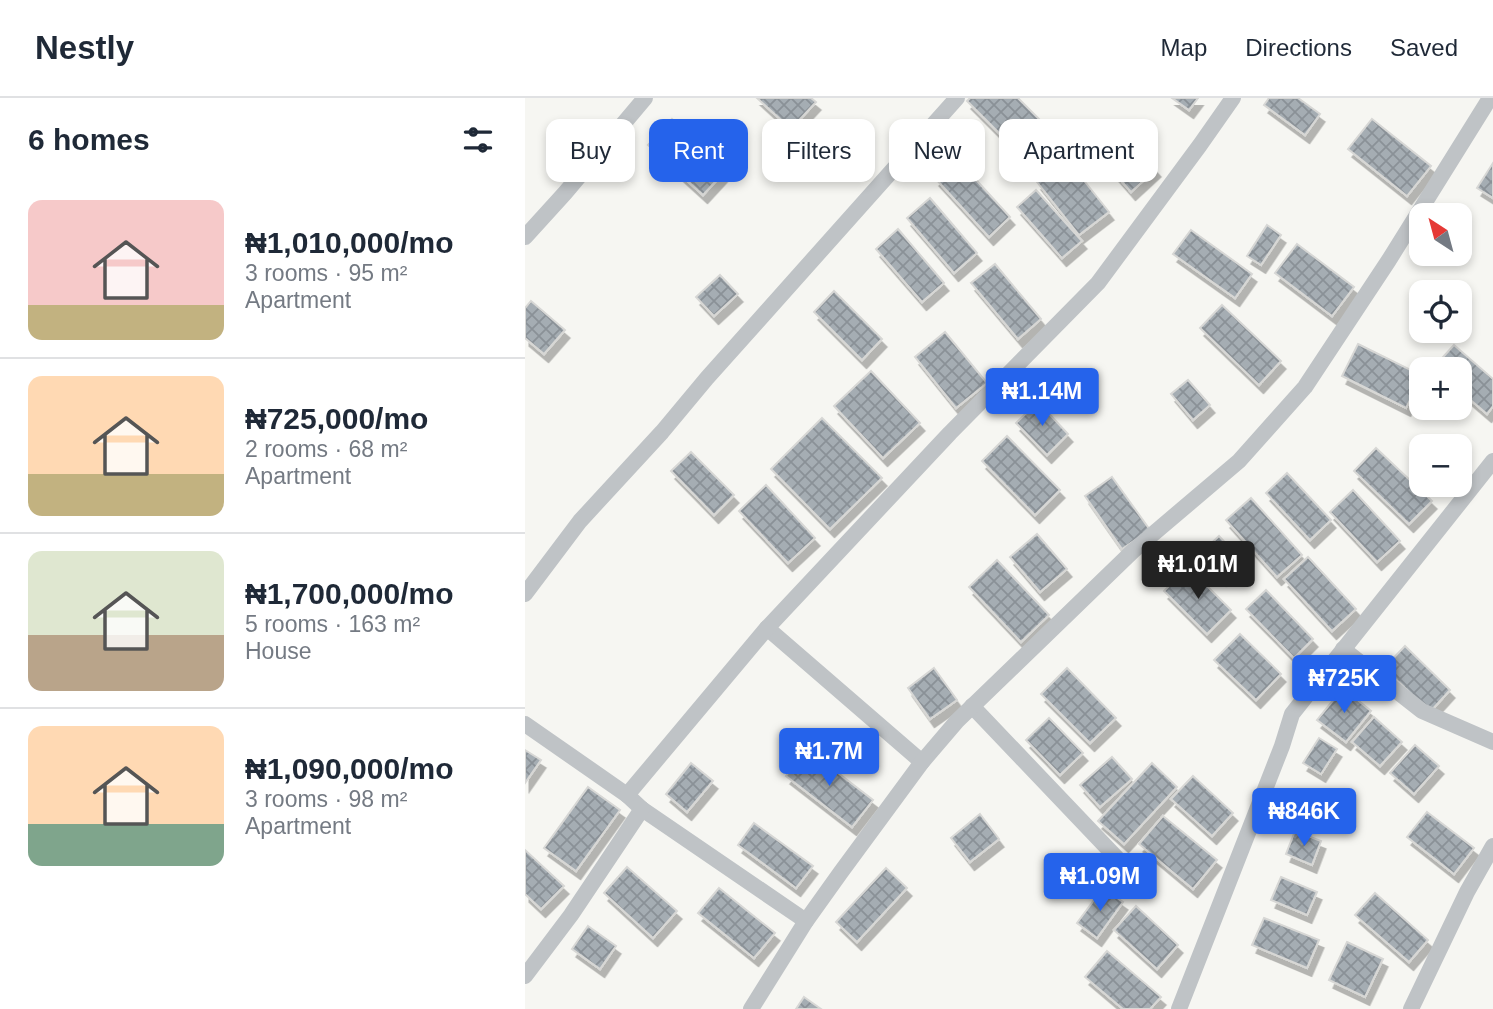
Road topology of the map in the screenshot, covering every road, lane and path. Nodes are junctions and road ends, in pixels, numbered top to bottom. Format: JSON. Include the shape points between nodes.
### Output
{"nodes":[{"id":1,"x":645,"y":98,"type":"edge"},
{"id":2,"x":957,"y":98,"type":"edge"},
{"id":3,"x":1233,"y":98,"type":"edge"},
{"id":4,"x":1490,"y":98,"type":"edge"},
{"id":5,"x":525,"y":237,"type":"edge"},
{"id":6,"x":1493,"y":461,"type":"edge"},
{"id":7,"x":525,"y":594,"type":"edge"},
{"id":8,"x":767,"y":628,"type":"junction"},
{"id":9,"x":1343,"y":649,"type":"junction"},
{"id":10,"x":972,"y":706,"type":"junction"},
{"id":11,"x":525,"y":724,"type":"edge"},
{"id":12,"x":1493,"y":742,"type":"edge"},
{"id":13,"x":922,"y":762,"type":"junction"},
{"id":14,"x":627,"y":795,"type":"junction"},
{"id":15,"x":642,"y":809,"type":"junction"},
{"id":16,"x":1493,"y":846,"type":"edge"},
{"id":17,"x":1133,"y":875,"type":"dead end"},
{"id":18,"x":806,"y":921,"type":"junction"},
{"id":19,"x":525,"y":976,"type":"edge"},
{"id":20,"x":751,"y":1009,"type":"edge"},
{"id":21,"x":1179,"y":1009,"type":"edge"},
{"id":22,"x":1411,"y":1009,"type":"edge"}],
"edges":[{"from":1,"to":5,"type":"street"},
{"from":2,"to":7,"type":"street","via":[[580,521]]},
{"from":3,"to":8,"type":"street","via":[[1098,283]]},
{"from":4,"to":10,"type":"street","via":[[1305,387],[1239,461],[1133,551]]},
{"from":6,"to":9,"type":"street"},
{"from":8,"to":13,"type":"street"},
{"from":8,"to":14,"type":"street"},
{"from":9,"to":12,"type":"street","via":[[1422,710]]},
{"from":9,"to":21,"type":"street","via":[[1292,714]]},
{"from":10,"to":13,"type":"street"},
{"from":10,"to":17,"type":"street"},
{"from":11,"to":14,"type":"street"},
{"from":13,"to":18,"type":"street"},
{"from":14,"to":15,"type":"street"},
{"from":15,"to":18,"type":"street"},
{"from":15,"to":19,"type":"street"},
{"from":16,"to":22,"type":"street"},
{"from":18,"to":20,"type":"street"}]}
